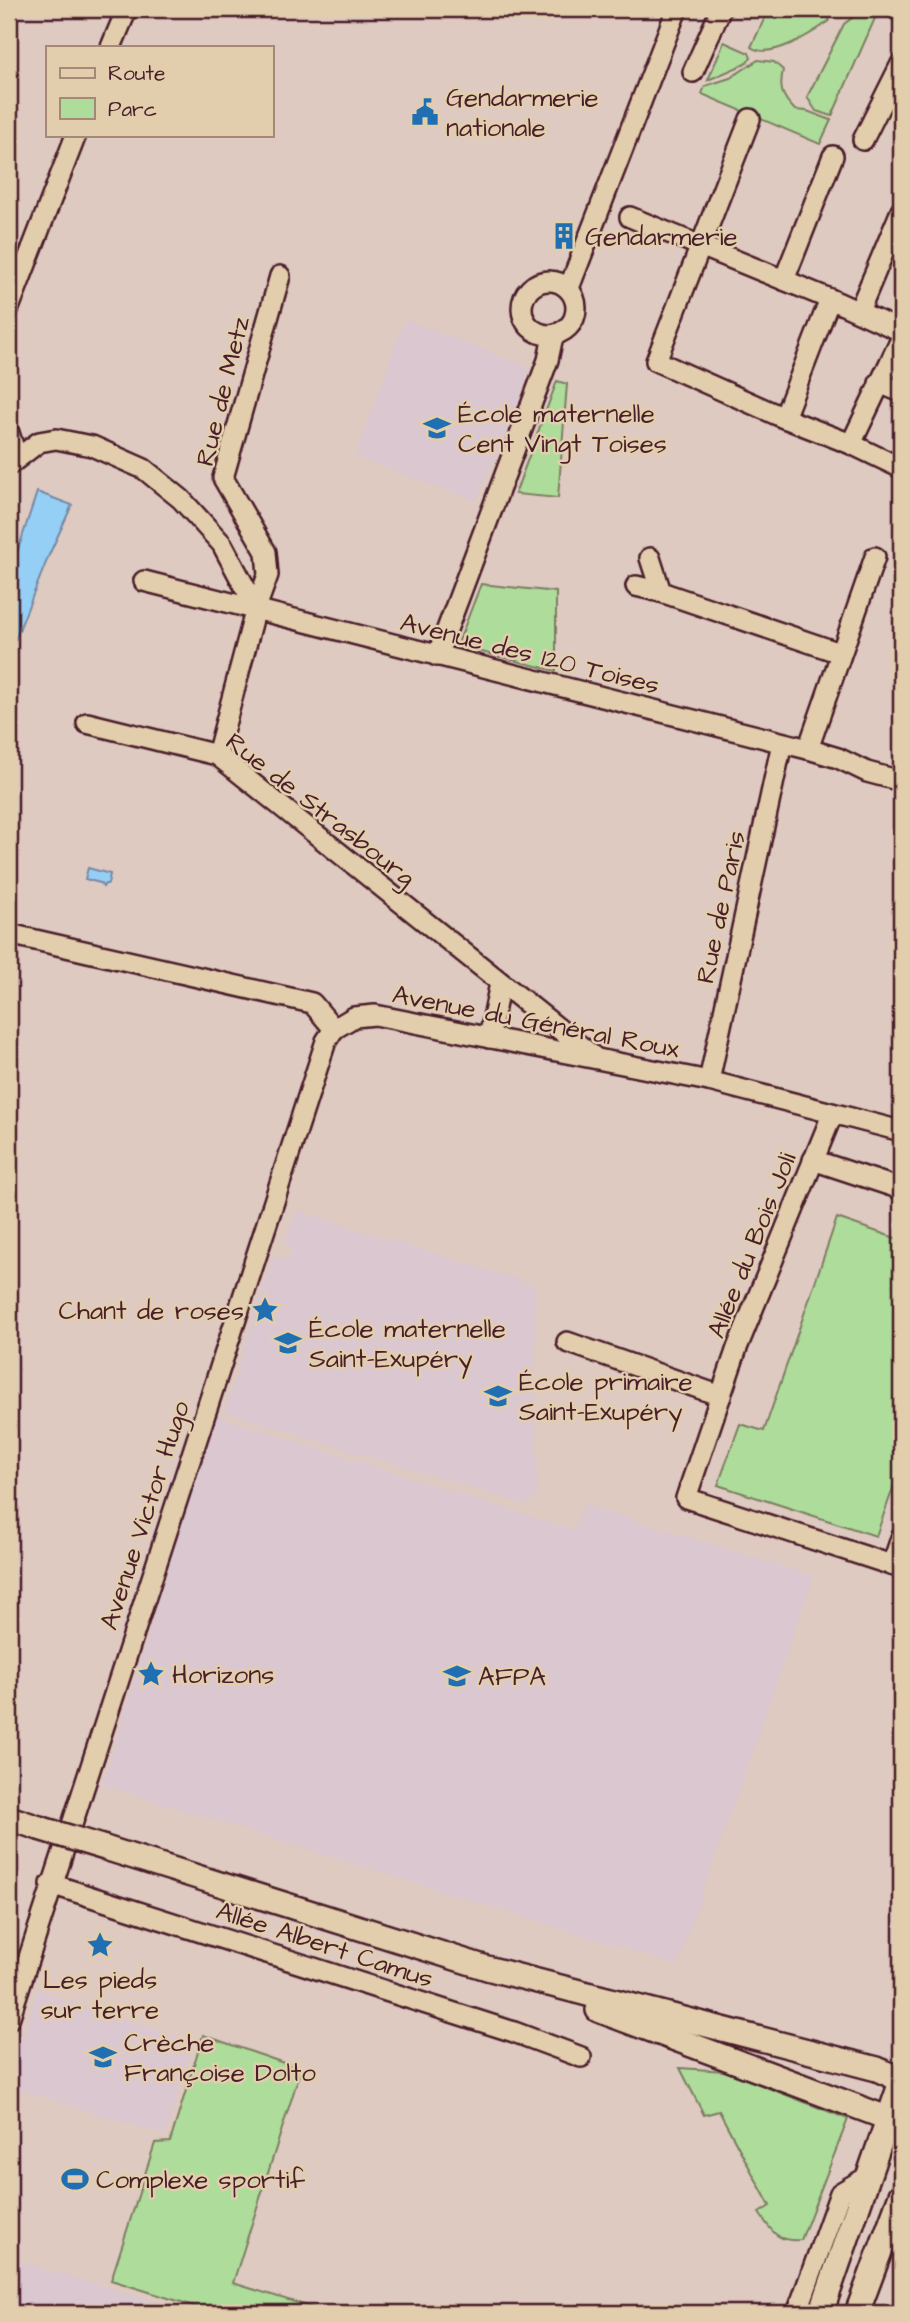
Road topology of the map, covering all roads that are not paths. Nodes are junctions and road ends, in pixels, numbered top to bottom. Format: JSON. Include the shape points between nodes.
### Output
{"nodes":[{"id":1,"x":127,"y":9,"type":"edge"},
{"id":2,"x":677,"y":9,"type":"edge"},
{"id":3,"x":721,"y":9,"type":"edge"},
{"id":4,"x":896,"y":9,"type":"edge"},
{"id":5,"x":901,"y":11,"type":"edge"},
{"id":6,"x":111,"y":46,"type":"edge"},
{"id":7,"x":901,"y":64,"type":"edge"},
{"id":8,"x":693,"y":72,"type":"dead end"},
{"id":9,"x":751,"y":119,"type":"dead end"},
{"id":10,"x":76,"y":136,"type":"edge"},
{"id":11,"x":863,"y":140,"type":"dead end"},
{"id":12,"x":833,"y":156,"type":"dead end"},
{"id":13,"x":901,"y":211,"type":"edge"},
{"id":14,"x":630,"y":217,"type":"dead end"},
{"id":15,"x":702,"y":245,"type":"junction"},
{"id":16,"x":280,"y":276,"type":"dead end"},
{"id":17,"x":784,"y":280,"type":"junction"},
{"id":18,"x":569,"y":288,"type":"junction"},
{"id":19,"x":830,"y":299,"type":"junction"},
{"id":20,"x":9,"y":308,"type":"edge"},
{"id":21,"x":859,"y":311,"type":"junction"},
{"id":22,"x":901,"y":331,"type":"edge"},
{"id":23,"x":553,"y":335,"type":"junction"},
{"id":24,"x":901,"y":339,"type":"edge"},
{"id":25,"x":879,"y":383,"type":"junction"},
{"id":26,"x":901,"y":392,"type":"edge"},
{"id":27,"x":784,"y":418,"type":"junction"},
{"id":28,"x":9,"y":433,"type":"edge"},
{"id":29,"x":851,"y":444,"type":"junction"},
{"id":30,"x":13,"y":462,"type":"edge"},
{"id":31,"x":901,"y":468,"type":"edge"},
{"id":32,"x":875,"y":557,"type":"dead end"},
{"id":33,"x":650,"y":558,"type":"dead end"},
{"id":34,"x":144,"y":581,"type":"dead end"},
{"id":35,"x":636,"y":586,"type":"dead end"},
{"id":36,"x":661,"y":592,"type":"junction"},
{"id":37,"x":256,"y":608,"type":"junction"},
{"id":38,"x":840,"y":653,"type":"junction"},
{"id":39,"x":437,"y":656,"type":"junction"},
{"id":40,"x":87,"y":723,"type":"dead end"},
{"id":41,"x":782,"y":744,"type":"junction"},
{"id":42,"x":808,"y":749,"type":"junction"},
{"id":43,"x":217,"y":755,"type":"junction"},
{"id":44,"x":901,"y":780,"type":"edge"},
{"id":45,"x":9,"y":934,"type":"edge"},
{"id":46,"x":500,"y":983,"type":"junction"},
{"id":47,"x":334,"y":1029,"type":"junction"},
{"id":48,"x":489,"y":1038,"type":"junction"},
{"id":49,"x":598,"y":1060,"type":"junction"},
{"id":50,"x":709,"y":1081,"type":"junction"},
{"id":51,"x":832,"y":1115,"type":"junction"},
{"id":52,"x":901,"y":1131,"type":"edge"},
{"id":53,"x":814,"y":1160,"type":"junction"},
{"id":54,"x":901,"y":1189,"type":"edge"},
{"id":55,"x":567,"y":1342,"type":"dead end"},
{"id":56,"x":721,"y":1395,"type":"junction"},
{"id":57,"x":901,"y":1538,"type":"edge"},
{"id":58,"x":896,"y":1566,"type":"edge"},
{"id":59,"x":9,"y":1818,"type":"edge"},
{"id":60,"x":51,"y":1884,"type":"junction"},
{"id":61,"x":486,"y":1968,"type":"junction"},
{"id":62,"x":9,"y":2019,"type":"edge"},
{"id":63,"x":581,"y":2057,"type":"dead end"},
{"id":64,"x":901,"y":2081,"type":"edge"},
{"id":65,"x":894,"y":2122,"type":"edge"},
{"id":66,"x":867,"y":2177,"type":"junction"},
{"id":67,"x":901,"y":2195,"type":"edge"},
{"id":68,"x":797,"y":2313,"type":"edge"},
{"id":69,"x":821,"y":2313,"type":"edge"},
{"id":70,"x":857,"y":2313,"type":"edge"}],
"edges":[{"from":1,"to":6,"type":"street"},
{"from":2,"to":18,"type":"street"},
{"from":3,"to":8,"type":"street"},
{"from":4,"to":5,"type":"street"},
{"from":7,"to":11,"type":"street"},
{"from":9,"to":15,"type":"street"},
{"from":10,"to":20,"type":"street"},
{"from":12,"to":17,"type":"street"},
{"from":13,"to":21,"type":"street"},
{"from":14,"to":15,"type":"street"},
{"from":15,"to":17,"type":"street"},
{"from":15,"to":27,"type":"street","via":[[656,361]]},
{"from":16,"to":37,"type":"street","name":"Rue de Metz","via":[[223,478],[265,552],[268,575]]},
{"from":17,"to":19,"type":"street"},
{"from":18,"to":23,"type":"street","via":[[576,302],[575,317],[567,329]]},
{"from":18,"to":23,"type":"street","via":[[554,280],[541,281],[523,297],[521,312],[527,325],[538,334]]},
{"from":19,"to":21,"type":"street"},
{"from":19,"to":27,"type":"street"},
{"from":21,"to":22,"type":"street"},
{"from":23,"to":39,"type":"street","via":[[548,360]]},
{"from":24,"to":25,"type":"street"},
{"from":25,"to":26,"type":"street"},
{"from":25,"to":29,"type":"street"},
{"from":27,"to":29,"type":"street"},
{"from":28,"to":30,"type":"street"},
{"from":29,"to":31,"type":"street"},
{"from":30,"to":37,"type":"street","via":[[39,442],[56,439],[92,446],[144,469],[181,499],[222,544]]},
{"from":32,"to":38,"type":"street"},
{"from":33,"to":36,"type":"street"},
{"from":34,"to":37,"type":"street","name":"Avenue des 120 Toises"},
{"from":35,"to":36,"type":"street"},
{"from":36,"to":38,"type":"street"},
{"from":37,"to":39,"type":"street","name":"Avenue des 120 Toises"},
{"from":37,"to":43,"type":"street","name":"Rue de Metz"},
{"from":38,"to":42,"type":"street"},
{"from":39,"to":41,"type":"street","name":"Avenue des 120 Toises"},
{"from":40,"to":43,"type":"street","name":"Rue de Strasbourg"},
{"from":41,"to":42,"type":"street","name":"Avenue des 120 Toises"},
{"from":41,"to":50,"type":"street","name":"Rue de Paris"},
{"from":42,"to":44,"type":"street","name":"Avenue des 120 Toises"},
{"from":43,"to":46,"type":"street","name":"Rue de Strasbourg"},
{"from":45,"to":47,"type":"street","via":[[312,1003]]},
{"from":46,"to":48,"type":"street"},
{"from":46,"to":49,"type":"street","name":"Rue de Strasbourg"},
{"from":47,"to":48,"type":"street","name":"Avenue du Général Roux","via":[[354,1017],[375,1015]]},
{"from":47,"to":60,"type":"street","name":"Avenue Victor Hugo","via":[[326,1041]]},
{"from":48,"to":49,"type":"street","name":"Avenue du Général Roux"},
{"from":49,"to":50,"type":"street","name":"Avenue du Général Roux"},
{"from":50,"to":51,"type":"street","name":"Avenue du Général Roux"},
{"from":51,"to":52,"type":"street","name":"Avenue du Général Roux"},
{"from":51,"to":53,"type":"street","name":"Allée du Bois Joli"},
{"from":53,"to":54,"type":"street"},
{"from":53,"to":56,"type":"street","name":"Allée du Bois Joli"},
{"from":55,"to":56,"type":"street"},
{"from":56,"to":58,"type":"street","name":"Allée du Bois Joli","via":[[686,1498]]},
{"from":57,"to":58,"type":"street","name":"Allée du Bois Joli"},
{"from":59,"to":61,"type":"main road","bridge":true},
{"from":60,"to":62,"type":"street","name":"Avenue Victor Hugo"},
{"from":60,"to":63,"type":"street","name":"Allée Albert Camus"},
{"from":61,"to":64,"type":"main road","via":[[877,2069]]},
{"from":61,"to":65,"type":"main road"},
{"from":64,"to":65,"type":"main road"},
{"from":65,"to":66,"type":"main road"},
{"from":66,"to":68,"type":"street","via":[[840,2193]]},
{"from":66,"to":69,"type":"main road"},
{"from":67,"to":70,"type":"main road"}]}
